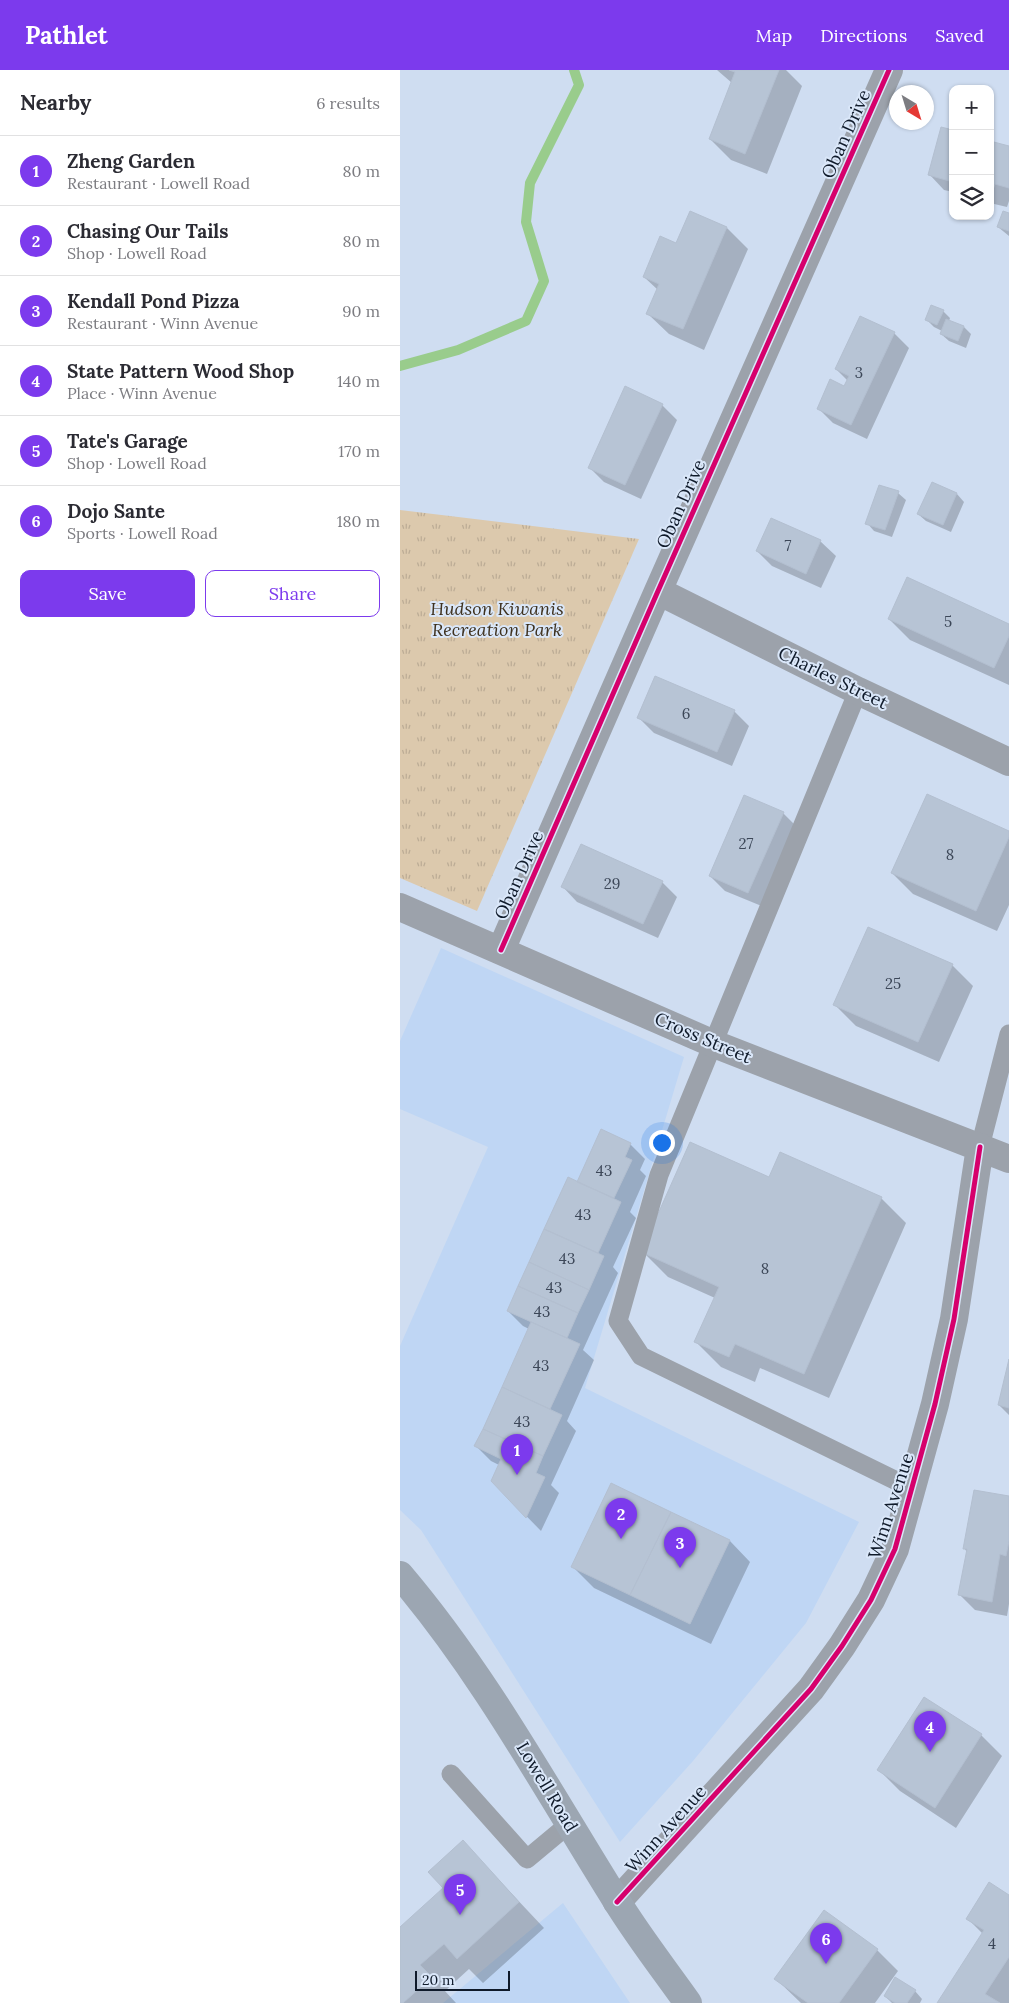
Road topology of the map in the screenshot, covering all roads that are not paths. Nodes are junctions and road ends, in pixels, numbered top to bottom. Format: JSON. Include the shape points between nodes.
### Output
{"nodes":[{"id":1,"x":889,"y":70,"type":"edge"},
{"id":2,"x":658,"y":591,"type":"junction"},
{"id":3,"x":858,"y":691,"type":"junction"},
{"id":4,"x":1009,"y":762,"type":"edge"},
{"id":5,"x":400,"y":907,"type":"edge"},
{"id":6,"x":501,"y":950,"type":"junction"},
{"id":7,"x":1009,"y":1034,"type":"edge"},
{"id":8,"x":714,"y":1044,"type":"junction"},
{"id":9,"x":980,"y":1147,"type":"junction"},
{"id":10,"x":1009,"y":1159,"type":"edge"},
{"id":11,"x":913,"y":1489,"type":"junction"},
{"id":12,"x":400,"y":1576,"type":"edge"},
{"id":13,"x":452,"y":1774,"type":"dead end"},
{"id":14,"x":569,"y":1824,"type":"junction"},
{"id":15,"x":617,"y":1902,"type":"junction"},
{"id":16,"x":688,"y":2003,"type":"edge"}],
"edges":[{"from":1,"to":2,"type":"street","name":"Oban Drive"},
{"from":2,"to":3,"type":"street","name":"Charles Street"},
{"from":2,"to":6,"type":"street","name":"Oban Drive"},
{"from":3,"to":4,"type":"street","name":"Charles Street"},
{"from":3,"to":8,"type":"lane"},
{"from":5,"to":6,"type":"street","name":"Cross Street"},
{"from":6,"to":8,"type":"street","name":"Cross Street"},
{"from":7,"to":9,"type":"lane"},
{"from":8,"to":9,"type":"street","name":"Cross Street"},
{"from":8,"to":11,"type":"lane","via":[[660,1175],[618,1321],[641,1356]]},
{"from":9,"to":10,"type":"street","name":"Cross Street"},
{"from":9,"to":11,"type":"street","name":"Winn Avenue","via":[[954,1319]]},
{"from":11,"to":15,"type":"street","name":"Winn Avenue","via":[[895,1549],[871,1600],[812,1689]]},
{"from":12,"to":14,"type":"main road","name":"Lowell Road","via":[[467,1662]]},
{"from":13,"to":14,"type":"lane","via":[[526,1858]]},
{"from":14,"to":15,"type":"main road","name":"Lowell Road"},
{"from":15,"to":16,"type":"main road","name":"Lowell Road"}]}
